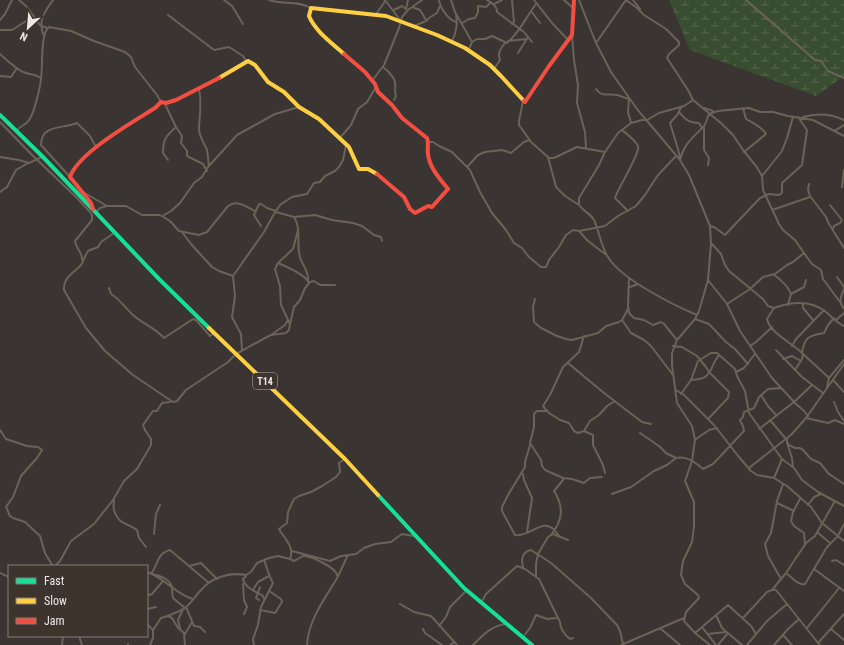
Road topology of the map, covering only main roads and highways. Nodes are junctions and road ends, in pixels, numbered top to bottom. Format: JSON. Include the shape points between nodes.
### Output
{"nodes":[{"id":1,"x":574,"y":0,"type":"edge"},
{"id":2,"x":0,"y":115,"type":"edge"},
{"id":3,"x":94,"y":210,"type":"junction"},
{"id":4,"x":532,"y":645,"type":"edge"}],
"edges":[{"from":1,"to":3,"type":"main road","via":[[572,35],[526,101],[523,101],[494,69],[452,41],[400,20],[376,14],[334,8],[311,8],[309,18],[316,28],[366,72],[378,92],[402,118],[428,139],[430,162],[448,190],[434,206],[414,213],[410,211],[405,198],[380,175],[368,169],[358,170],[352,151],[319,119],[299,107],[284,92],[268,82],[250,61],[184,97],[162,102],[96,147],[72,171],[70,177]]},
{"from":2,"to":3,"type":"main road","number":"T14"},
{"from":3,"to":4,"type":"main road","number":"T14","via":[[153,273],[345,459],[480,603]]}]}
